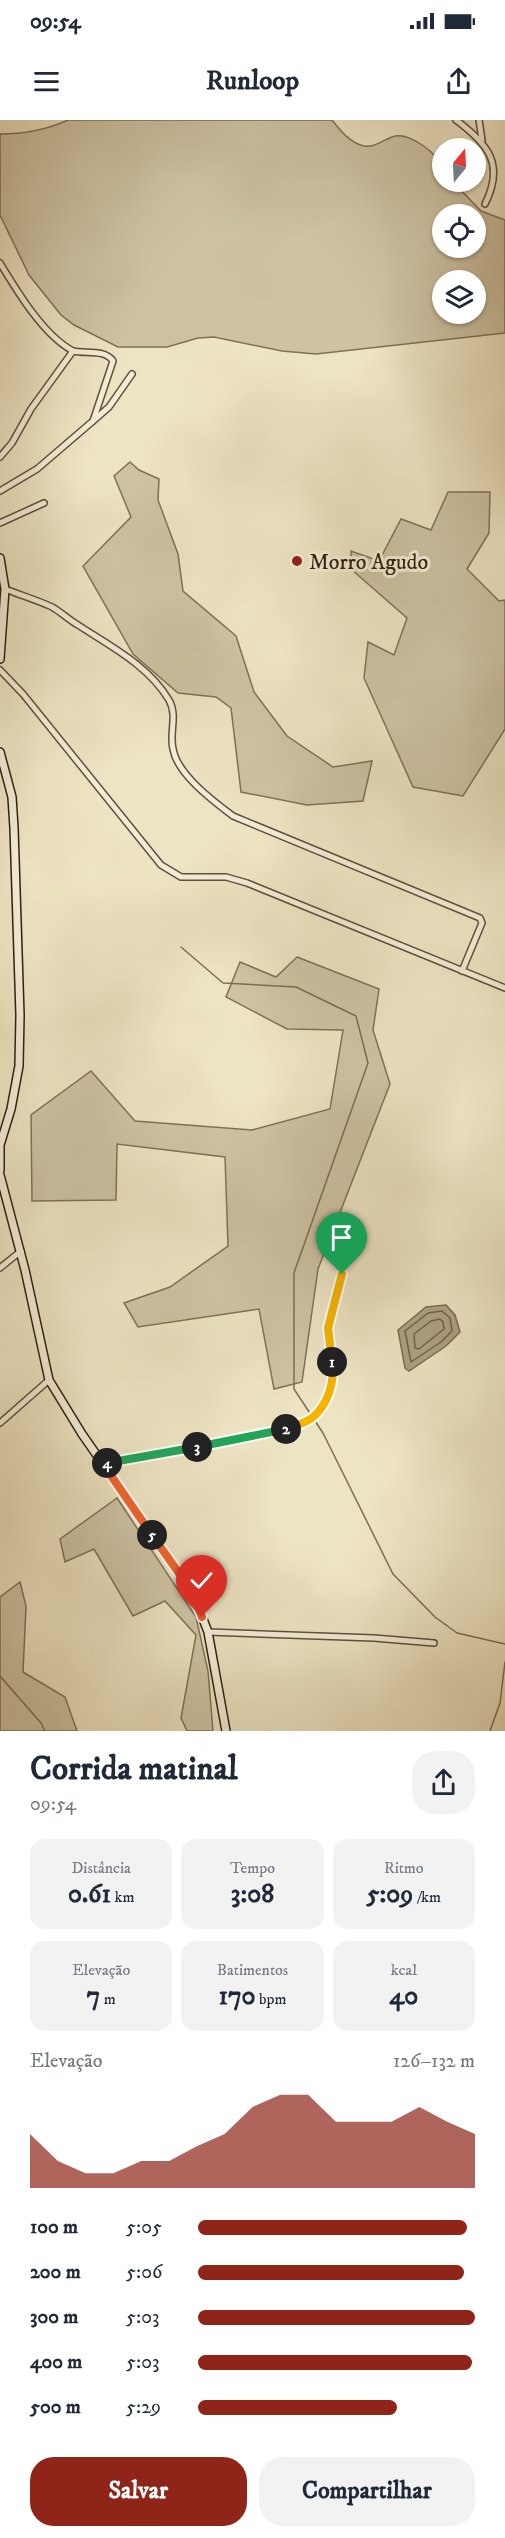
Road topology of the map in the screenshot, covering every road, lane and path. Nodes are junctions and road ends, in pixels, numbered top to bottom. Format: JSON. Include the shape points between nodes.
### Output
{"nodes":[{"id":1,"x":456,"y":120,"type":"edge"},
{"id":2,"x":479,"y":120,"type":"edge"},
{"id":3,"x":480,"y":138,"type":"edge"},
{"id":4,"x":483,"y":138,"type":"edge"},
{"id":5,"x":486,"y":143,"type":"edge"},
{"id":6,"x":485,"y":204,"type":"dead end"},
{"id":7,"x":0,"y":262,"type":"edge"},
{"id":8,"x":73,"y":351,"type":"junction"},
{"id":9,"x":132,"y":374,"type":"dead end"},
{"id":10,"x":93,"y":421,"type":"junction"},
{"id":11,"x":0,"y":457,"type":"edge"},
{"id":12,"x":0,"y":491,"type":"edge"},
{"id":13,"x":44,"y":503,"type":"dead end"},
{"id":14,"x":0,"y":523,"type":"edge"},
{"id":15,"x":0,"y":558,"type":"edge"},
{"id":16,"x":5,"y":589,"type":"junction"},
{"id":17,"x":0,"y":659,"type":"edge"},
{"id":18,"x":0,"y":670,"type":"edge"},
{"id":19,"x":0,"y":752,"type":"edge"},
{"id":20,"x":462,"y":971,"type":"junction"},
{"id":21,"x":505,"y":988,"type":"edge"},
{"id":22,"x":2,"y":1128,"type":"edge"},
{"id":23,"x":0,"y":1145,"type":"edge"},
{"id":24,"x":0,"y":1170,"type":"edge"},
{"id":25,"x":0,"y":1175,"type":"edge"},
{"id":26,"x":21,"y":1251,"type":"junction"},
{"id":27,"x":0,"y":1268,"type":"edge"},
{"id":28,"x":342,"y":1274,"type":"dead end"},
{"id":29,"x":49,"y":1380,"type":"junction"},
{"id":30,"x":0,"y":1423,"type":"edge"},
{"id":31,"x":103,"y":1464,"type":"junction"},
{"id":32,"x":208,"y":1632,"type":"junction"},
{"id":33,"x":434,"y":1643,"type":"dead end"},
{"id":34,"x":226,"y":1731,"type":"edge"}],
"edges":[{"from":1,"to":3,"type":"street"},
{"from":2,"to":4,"type":"street"},
{"from":5,"to":6,"type":"street","via":[[494,152],[500,172],[496,189]]},
{"from":7,"to":8,"type":"street","via":[[39,319]]},
{"from":8,"to":10,"type":"street","via":[[104,354],[113,361]]},
{"from":8,"to":11,"type":"street"},
{"from":9,"to":10,"type":"street","via":[[109,407]]},
{"from":10,"to":12,"type":"street","via":[[37,469]]},
{"from":13,"to":14,"type":"street"},
{"from":15,"to":16,"type":"street"},
{"from":16,"to":17,"type":"street"},
{"from":16,"to":20,"type":"street","via":[[53,608],[121,652],[149,676],[170,701],[174,713],[172,742],[176,758],[189,778],[233,816],[480,918],[482,923]]},
{"from":18,"to":20,"type":"street","via":[[147,850],[171,873],[241,881]]},
{"from":19,"to":22,"type":"street","via":[[14,817],[20,1015],[16,1086]]},
{"from":20,"to":21,"type":"street"},
{"from":22,"to":23,"type":"street"},
{"from":23,"to":24,"type":"street"},
{"from":25,"to":26,"type":"street"},
{"from":26,"to":27,"type":"street"},
{"from":26,"to":29,"type":"street"},
{"from":28,"to":31,"type":"street","via":[[328,1328],[332,1385],[321,1409],[310,1419],[286,1429]]},
{"from":29,"to":30,"type":"street"},
{"from":29,"to":31,"type":"street"},
{"from":31,"to":32,"type":"street","via":[[193,1593]]},
{"from":32,"to":33,"type":"street"},
{"from":32,"to":34,"type":"street"}]}
